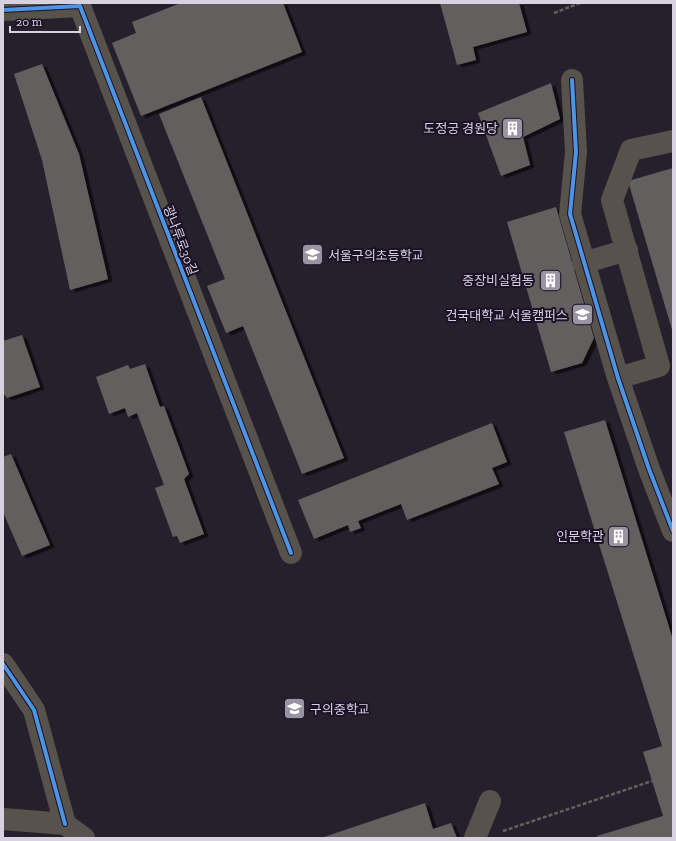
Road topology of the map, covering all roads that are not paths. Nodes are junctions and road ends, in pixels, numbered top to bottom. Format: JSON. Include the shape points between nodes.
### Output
{"nodes":[{"id":1,"x":3,"y":10,"type":"edge"},
{"id":2,"x":572,"y":80,"type":"dead end"},
{"id":3,"x":673,"y":141,"type":"edge"},
{"id":4,"x":627,"y":250,"type":"junction"},
{"id":5,"x":583,"y":263,"type":"junction"},
{"id":6,"x":618,"y":378,"type":"junction"},
{"id":7,"x":673,"y":531,"type":"edge"},
{"id":8,"x":292,"y":553,"type":"dead end"},
{"id":9,"x":3,"y":664,"type":"edge"},
{"id":10,"x":490,"y":802,"type":"dead end"},
{"id":11,"x":3,"y":819,"type":"edge"},
{"id":12,"x":65,"y":824,"type":"junction"},
{"id":13,"x":84,"y":838,"type":"edge"},
{"id":14,"x":475,"y":838,"type":"edge"}],
"edges":[{"from":1,"to":8,"type":"street","name":"광나루로30길","via":[[80,6]]},
{"from":2,"to":5,"type":"street","via":[[576,152],[570,214]]},
{"from":3,"to":4,"type":"street","via":[[631,150],[612,200]]},
{"from":4,"to":5,"type":"street"},
{"from":4,"to":6,"type":"street","via":[[659,366]]},
{"from":5,"to":6,"type":"street"},
{"from":6,"to":7,"type":"street"},
{"from":9,"to":12,"type":"street","via":[[34,710]]},
{"from":10,"to":14,"type":"street"},
{"from":11,"to":12,"type":"street"},
{"from":12,"to":13,"type":"street"}]}
